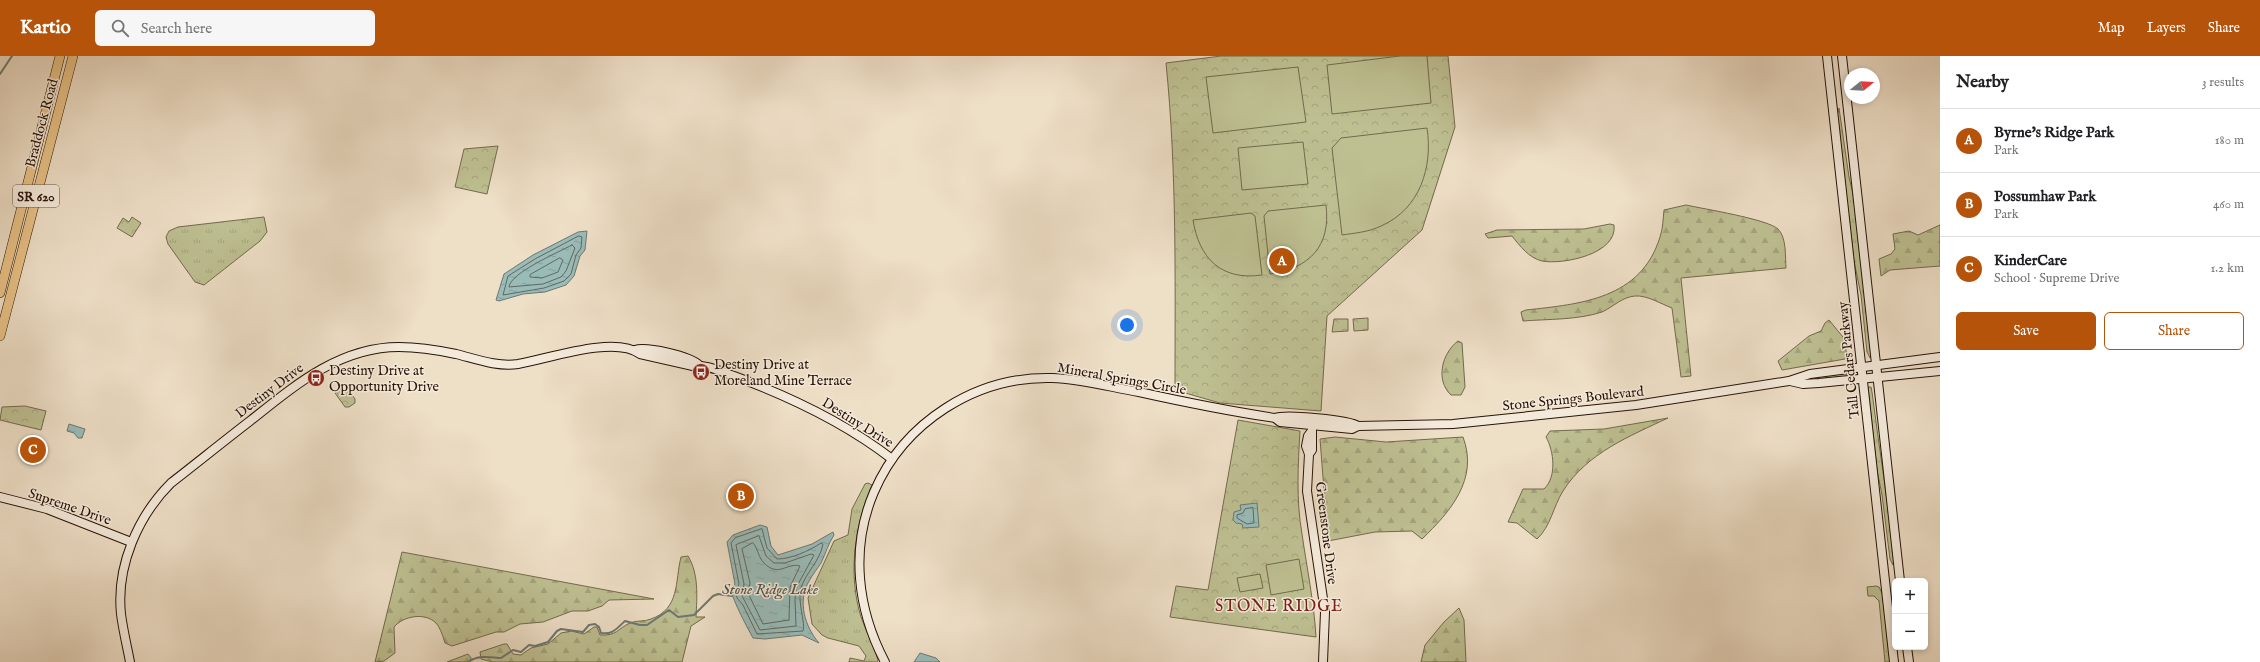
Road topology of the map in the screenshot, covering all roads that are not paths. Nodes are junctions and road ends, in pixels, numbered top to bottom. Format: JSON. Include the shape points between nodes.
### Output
{"nodes":[{"id":1,"x":60,"y":56,"type":"edge"},
{"id":2,"x":73,"y":56,"type":"edge"},
{"id":3,"x":1827,"y":56,"type":"edge"},
{"id":4,"x":1842,"y":56,"type":"edge"},
{"id":5,"x":0,"y":293,"type":"edge"},
{"id":6,"x":0,"y":336,"type":"edge"},
{"id":7,"x":1940,"y":357,"type":"edge"},
{"id":8,"x":1876,"y":366,"type":"junction"},
{"id":9,"x":1861,"y":368,"type":"junction"},
{"id":10,"x":1940,"y":371,"type":"edge"},
{"id":11,"x":1878,"y":378,"type":"junction"},
{"id":12,"x":1863,"y":379,"type":"junction"},
{"id":13,"x":1789,"y":381,"type":"junction"},
{"id":14,"x":1312,"y":425,"type":"junction"},
{"id":15,"x":892,"y":459,"type":"junction"},
{"id":16,"x":0,"y":497,"type":"edge"},
{"id":17,"x":131,"y":542,"type":"junction"},
{"id":18,"x":1900,"y":578,"type":"edge"},
{"id":19,"x":1907,"y":650,"type":"edge"},
{"id":20,"x":130,"y":662,"type":"edge"},
{"id":21,"x":885,"y":662,"type":"edge"},
{"id":22,"x":1323,"y":662,"type":"edge"},
{"id":23,"x":1894,"y":662,"type":"edge"},
{"id":24,"x":1909,"y":662,"type":"edge"}],
"edges":[{"from":1,"to":5,"type":"main road","name":"Braddock Road","number":"SR 620"},
{"from":2,"to":6,"type":"main road","name":"Braddock Road","number":"SR 620"},
{"from":3,"to":9,"type":"street","name":"Tall Cedars Parkway"},
{"from":4,"to":8,"type":"street","name":"Tall Cedars Parkway"},
{"from":7,"to":8,"type":"street","name":"Stone Springs Boulevard"},
{"from":8,"to":9,"type":"street","name":"Stone Springs Boulevard"},
{"from":8,"to":11,"type":"street","name":"Tall Cedars Parkway"},
{"from":9,"to":12,"type":"street","name":"Tall Cedars Parkway"},
{"from":9,"to":13,"type":"street","name":"Stone Springs Boulevard","via":[[1810,374]]},
{"from":10,"to":11,"type":"street","name":"Stone Springs Boulevard"},
{"from":11,"to":12,"type":"street","name":"Stone Springs Boulevard"},
{"from":11,"to":18,"type":"street","name":"Tall Cedars Parkway"},
{"from":12,"to":13,"type":"street","name":"Stone Springs Boulevard","via":[[1803,384]]},
{"from":12,"to":23,"type":"street","name":"Tall Cedars Parkway"},
{"from":13,"to":14,"type":"street","name":"Stone Springs Boulevard","via":[[1636,405],[1452,424],[1358,426],[1352,422]]},
{"from":14,"to":15,"type":"street","name":"Mineral Springs Circle","via":[[1280,422],[1275,418],[1072,380],[1025,379],[984,389],[944,408],[918,429]]},
{"from":14,"to":22,"type":"street","name":"Greenstone Drive","via":[[1312,450],[1308,454],[1308,507],[1325,612]]},
{"from":15,"to":17,"type":"street","name":"Destiny Drive","via":[[863,438],[811,408],[740,378],[699,365],[694,360],[666,353],[641,348],[589,349],[508,364],[489,363],[425,349],[397,347],[339,360],[300,381],[172,483],[150,508]]},
{"from":15,"to":21,"type":"street","name":"Mineral Springs Circle","via":[[868,507],[859,559],[861,593],[866,614],[874,640]]},
{"from":16,"to":17,"type":"street","name":"Supreme Drive","via":[[47,510]]},
{"from":17,"to":20,"type":"street","name":"Destiny Drive","via":[[120,598]]},
{"from":19,"to":24,"type":"street"}]}
